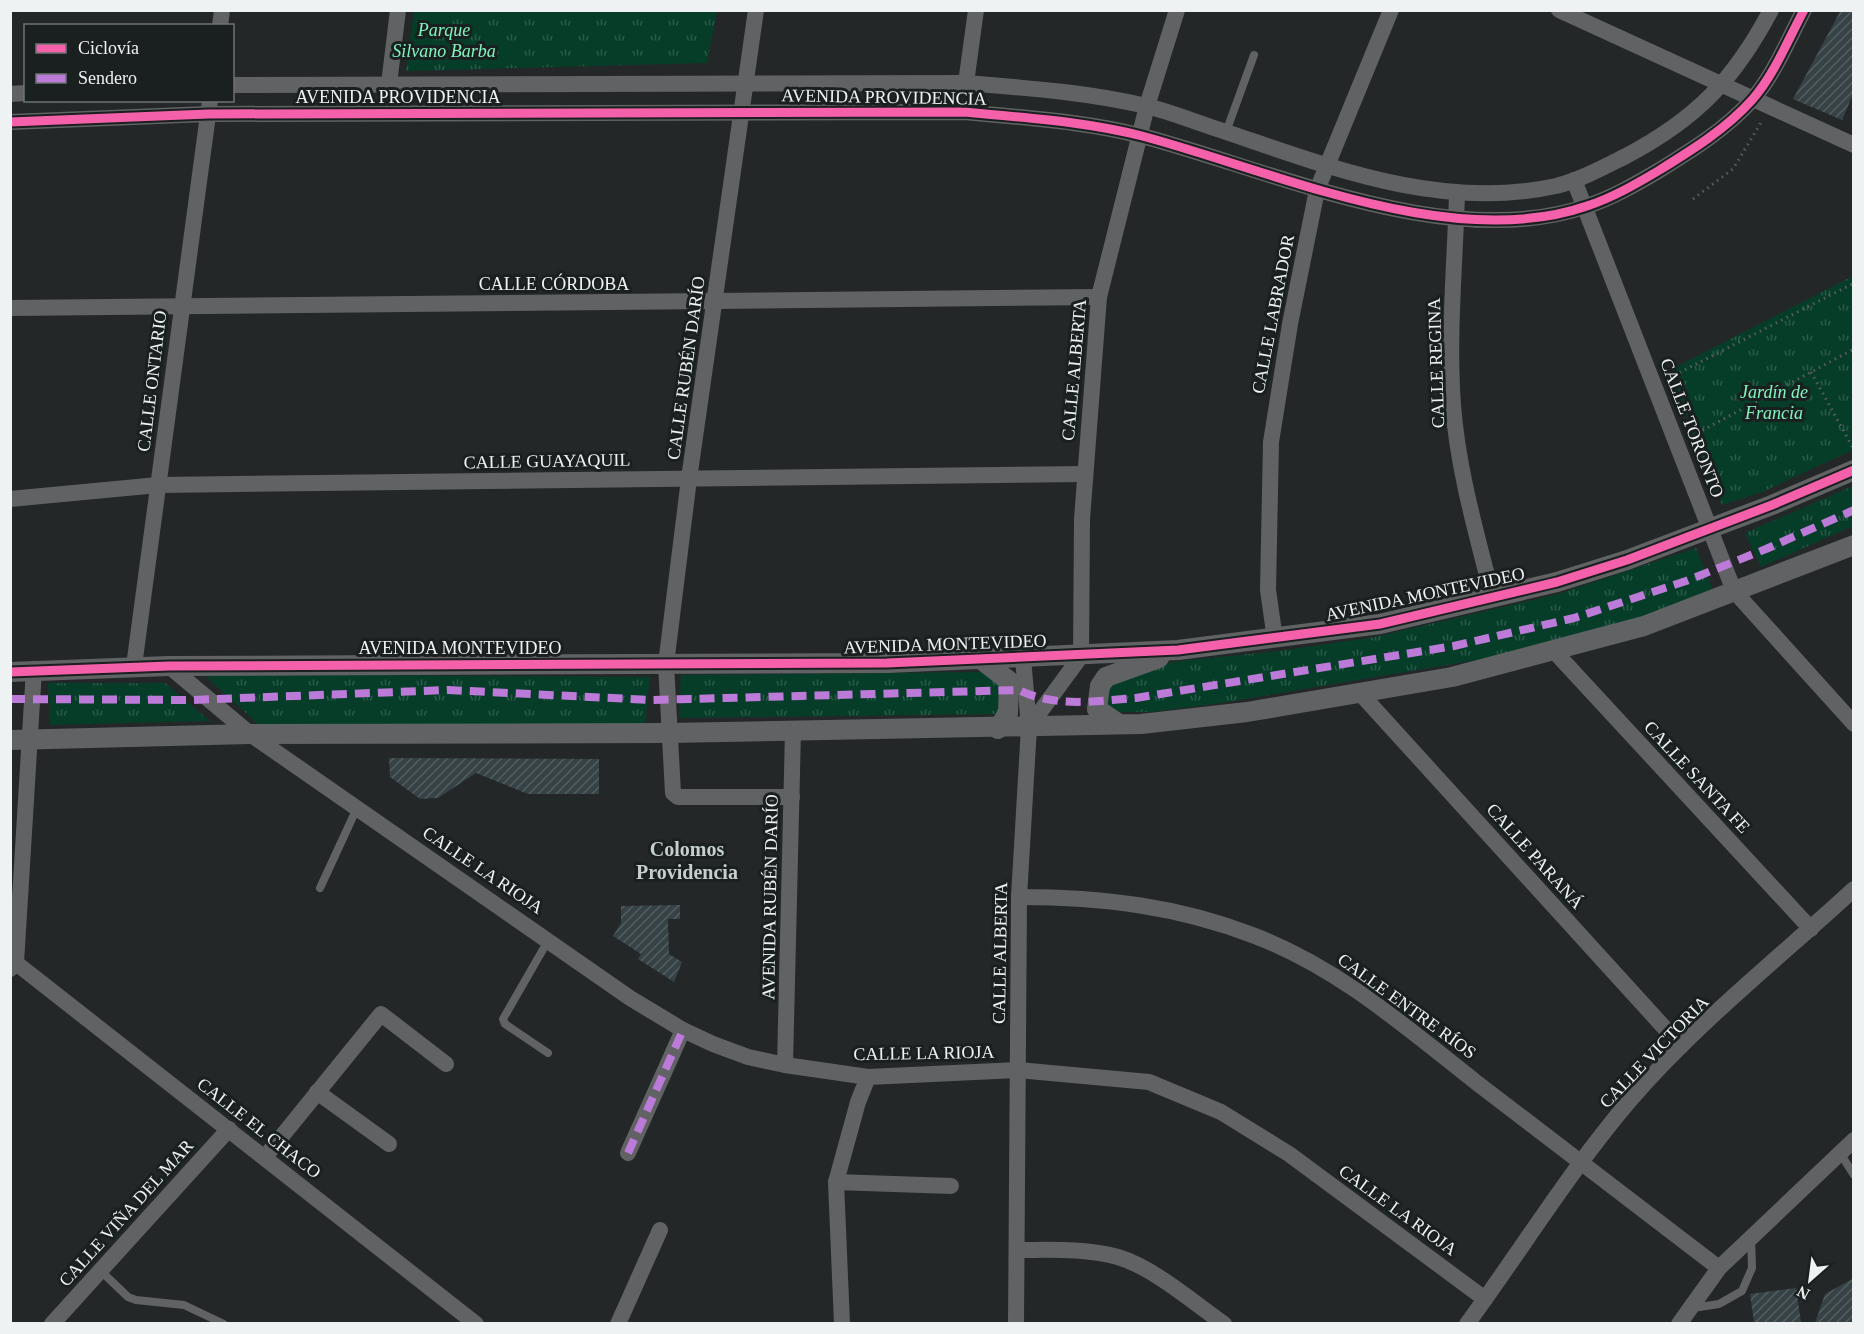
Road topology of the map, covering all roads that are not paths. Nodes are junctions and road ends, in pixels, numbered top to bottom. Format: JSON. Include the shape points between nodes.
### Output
{"nodes":[{"id":1,"x":398,"y":10,"type":"edge"},
{"id":2,"x":756,"y":10,"type":"edge"},
{"id":3,"x":976,"y":10,"type":"edge"},
{"id":4,"x":1177,"y":10,"type":"edge"},
{"id":5,"x":1391,"y":10,"type":"edge"},
{"id":6,"x":1559,"y":10,"type":"edge"},
{"id":7,"x":1771,"y":10,"type":"edge"},
{"id":8,"x":1804,"y":10,"type":"edge"},
{"id":9,"x":1254,"y":55,"type":"dead end"},
{"id":10,"x":746,"y":83,"type":"junction"},
{"id":11,"x":966,"y":83,"type":"junction"},
{"id":12,"x":389,"y":84,"type":"junction"},
{"id":13,"x":234,"y":85,"type":"edge"},
{"id":14,"x":1721,"y":86,"type":"junction"},
{"id":15,"x":1753,"y":99,"type":"junction"},
{"id":16,"x":1147,"y":106,"type":"junction"},
{"id":17,"x":209,"y":107,"type":"edge"},
{"id":18,"x":742,"y":113,"type":"junction"},
{"id":19,"x":10,"y":122,"type":"edge"},
{"id":20,"x":1226,"y":132,"type":"junction"},
{"id":21,"x":1140,"y":136,"type":"junction"},
{"id":22,"x":1854,"y":146,"type":"edge"},
{"id":23,"x":1326,"y":165,"type":"junction"},
{"id":24,"x":1574,"y":180,"type":"junction"},
{"id":25,"x":1317,"y":190,"type":"junction"},
{"id":26,"x":1457,"y":194,"type":"junction"},
{"id":27,"x":1585,"y":207,"type":"junction"},
{"id":28,"x":1456,"y":218,"type":"junction"},
{"id":29,"x":1099,"y":297,"type":"junction"},
{"id":30,"x":716,"y":302,"type":"junction"},
{"id":31,"x":182,"y":307,"type":"junction"},
{"id":32,"x":10,"y":308,"type":"edge"},
{"id":33,"x":1854,"y":470,"type":"edge"},
{"id":34,"x":1085,"y":474,"type":"junction"},
{"id":35,"x":689,"y":479,"type":"junction"},
{"id":36,"x":158,"y":485,"type":"junction"},
{"id":37,"x":10,"y":498,"type":"edge"},
{"id":38,"x":1709,"y":527,"type":"junction"},
{"id":39,"x":1854,"y":545,"type":"edge"},
{"id":40,"x":1734,"y":591,"type":"junction"},
{"id":41,"x":1493,"y":599,"type":"junction"},
{"id":42,"x":1275,"y":639,"type":"junction"},
{"id":43,"x":1179,"y":650,"type":"junction"},
{"id":44,"x":1554,"y":651,"type":"junction"},
{"id":45,"x":1081,"y":656,"type":"junction"},
{"id":46,"x":1023,"y":658,"type":"junction"},
{"id":47,"x":982,"y":660,"type":"junction"},
{"id":48,"x":666,"y":664,"type":"junction"},
{"id":49,"x":134,"y":666,"type":"junction"},
{"id":50,"x":169,"y":666,"type":"junction"},
{"id":51,"x":34,"y":669,"type":"junction"},
{"id":52,"x":10,"y":672,"type":"edge"},
{"id":53,"x":1360,"y":693,"type":"junction"},
{"id":54,"x":1119,"y":724,"type":"junction"},
{"id":55,"x":1854,"y":724,"type":"edge"},
{"id":56,"x":1029,"y":727,"type":"junction"},
{"id":57,"x":998,"y":729,"type":"junction"},
{"id":58,"x":793,"y":731,"type":"junction"},
{"id":59,"x":668,"y":733,"type":"junction"},
{"id":60,"x":250,"y":734,"type":"junction"},
{"id":61,"x":20,"y":739,"type":"edge"},
{"id":62,"x":792,"y":797,"type":"junction"},
{"id":63,"x":357,"y":808,"type":"junction"},
{"id":64,"x":320,"y":888,"type":"dead end"},
{"id":65,"x":1854,"y":889,"type":"edge"},
{"id":66,"x":1019,"y":897,"type":"junction"},
{"id":67,"x":1810,"y":929,"type":"junction"},
{"id":68,"x":549,"y":939,"type":"junction"},
{"id":69,"x":14,"y":966,"type":"edge"},
{"id":70,"x":683,"y":1030,"type":"junction"},
{"id":71,"x":1682,"y":1046,"type":"junction"},
{"id":72,"x":548,"y":1053,"type":"dead end"},
{"id":73,"x":446,"y":1064,"type":"dead end"},
{"id":74,"x":785,"y":1065,"type":"junction"},
{"id":75,"x":1018,"y":1070,"type":"junction"},
{"id":76,"x":868,"y":1077,"type":"junction"},
{"id":77,"x":317,"y":1092,"type":"junction"},
{"id":78,"x":229,"y":1130,"type":"junction"},
{"id":79,"x":1854,"y":1140,"type":"edge"},
{"id":80,"x":389,"y":1144,"type":"dead end"},
{"id":81,"x":628,"y":1153,"type":"dead end"},
{"id":82,"x":1840,"y":1153,"type":"junction"},
{"id":83,"x":265,"y":1157,"type":"junction"},
{"id":84,"x":1581,"y":1163,"type":"junction"},
{"id":85,"x":1854,"y":1175,"type":"edge"},
{"id":86,"x":836,"y":1182,"type":"junction"},
{"id":87,"x":951,"y":1186,"type":"dead end"},
{"id":88,"x":660,"y":1230,"type":"dead end"},
{"id":89,"x":1751,"y":1237,"type":"junction"},
{"id":90,"x":1017,"y":1250,"type":"junction"},
{"id":91,"x":1719,"y":1268,"type":"junction"},
{"id":92,"x":101,"y":1271,"type":"junction"},
{"id":93,"x":1485,"y":1299,"type":"junction"},
{"id":94,"x":1690,"y":1308,"type":"junction"},
{"id":95,"x":52,"y":1323,"type":"edge"},
{"id":96,"x":225,"y":1323,"type":"edge"},
{"id":97,"x":476,"y":1323,"type":"edge"},
{"id":98,"x":618,"y":1323,"type":"edge"},
{"id":99,"x":842,"y":1323,"type":"edge"},
{"id":100,"x":1016,"y":1323,"type":"edge"},
{"id":101,"x":1224,"y":1323,"type":"edge"},
{"id":102,"x":1467,"y":1323,"type":"edge"},
{"id":103,"x":1679,"y":1323,"type":"edge"}],
"edges":[{"from":1,"to":12,"type":"street"},
{"from":2,"to":10,"type":"street","name":"CALLE RUBÉN DARÍO"},
{"from":3,"to":11,"type":"street"},
{"from":4,"to":16,"type":"street","name":"CALLE ALBERTA"},
{"from":5,"to":23,"type":"street","name":"CALLE LABRADOR"},
{"from":6,"to":14,"type":"street"},
{"from":7,"to":14,"type":"street","name":"AVENIDA PROVIDENCIA"},
{"from":8,"to":15,"type":"street","name":"AVENIDA PROVIDENCIA"},
{"from":9,"to":20,"type":"lane"},
{"from":10,"to":11,"type":"street","name":"AVENIDA PROVIDENCIA"},
{"from":10,"to":12,"type":"street","name":"AVENIDA PROVIDENCIA"},
{"from":10,"to":18,"type":"street","name":"CALLE RUBÉN DARÍO"},
{"from":11,"to":16,"type":"street","name":"AVENIDA PROVIDENCIA","via":[[1059,91]]},
{"from":12,"to":13,"type":"street","name":"AVENIDA PROVIDENCIA"},
{"from":14,"to":15,"type":"street"},
{"from":14,"to":24,"type":"street","name":"AVENIDA PROVIDENCIA","via":[[1700,108],[1656,141]]},
{"from":15,"to":22,"type":"street"},
{"from":15,"to":27,"type":"street","name":"AVENIDA PROVIDENCIA","via":[[1722,129],[1685,154],[1645,179]]},
{"from":16,"to":20,"type":"street","name":"AVENIDA PROVIDENCIA"},
{"from":16,"to":21,"type":"street","name":"CALLE ALBERTA"},
{"from":17,"to":18,"type":"street","name":"AVENIDA PROVIDENCIA"},
{"from":17,"to":19,"type":"street","name":"AVENIDA PROVIDENCIA"},
{"from":17,"to":31,"type":"street","name":"CALLE ONTARIO"},
{"from":18,"to":21,"type":"street","name":"AVENIDA PROVIDENCIA","via":[[965,112],[1055,121]]},
{"from":18,"to":30,"type":"street","name":"CALLE RUBÉN DARÍO"},
{"from":20,"to":23,"type":"street","name":"AVENIDA PROVIDENCIA"},
{"from":21,"to":25,"type":"street","name":"AVENIDA PROVIDENCIA"},
{"from":21,"to":29,"type":"street","name":"CALLE ALBERTA"},
{"from":23,"to":25,"type":"street","name":"CALLE LABRADOR"},
{"from":23,"to":26,"type":"street","name":"AVENIDA PROVIDENCIA"},
{"from":24,"to":26,"type":"street","name":"AVENIDA PROVIDENCIA","via":[[1510,193]]},
{"from":24,"to":27,"type":"street","name":"CALLE TORONTO"},
{"from":25,"to":28,"type":"street","name":"AVENIDA PROVIDENCIA","via":[[1411,212]]},
{"from":25,"to":42,"type":"street","name":"CALLE LABRADOR","via":[[1271,442],[1268,590]]},
{"from":26,"to":28,"type":"street","name":"CALLE REGINA"},
{"from":27,"to":28,"type":"street","name":"AVENIDA PROVIDENCIA","via":[[1551,215]]},
{"from":27,"to":38,"type":"street","name":"CALLE TORONTO"},
{"from":28,"to":41,"type":"street","name":"CALLE REGINA","via":[[1451,329],[1453,407],[1465,490]]},
{"from":29,"to":30,"type":"street","name":"CALLE CÓRDOBA"},
{"from":29,"to":34,"type":"street","name":"CALLE ALBERTA"},
{"from":30,"to":31,"type":"street","name":"CALLE CÓRDOBA"},
{"from":30,"to":35,"type":"street","name":"CALLE RUBÉN DARÍO"},
{"from":31,"to":32,"type":"street","name":"CALLE CÓRDOBA"},
{"from":31,"to":36,"type":"street","name":"CALLE ONTARIO"},
{"from":33,"to":38,"type":"street","name":"AVENIDA MONTEVIDEO"},
{"from":34,"to":35,"type":"street","name":"CALLE GUAYAQUIL"},
{"from":34,"to":45,"type":"street","name":"CALLE ALBERTA"},
{"from":35,"to":36,"type":"street","name":"CALLE GUAYAQUIL"},
{"from":35,"to":48,"type":"street","name":"CALLE RUBÉN DARÍO"},
{"from":36,"to":37,"type":"street","name":"CALLE GUAYAQUIL"},
{"from":36,"to":49,"type":"street","name":"CALLE ONTARIO"},
{"from":38,"to":40,"type":"street","name":"CALLE TORONTO"},
{"from":38,"to":41,"type":"street","name":"AVENIDA MONTEVIDEO","via":[[1627,560]]},
{"from":39,"to":40,"type":"street"},
{"from":40,"to":44,"type":"street","via":[[1644,626]]},
{"from":40,"to":55,"type":"street","name":"CALLE TORONTO"},
{"from":41,"to":42,"type":"street","name":"AVENIDA MONTEVIDEO","via":[[1380,624]]},
{"from":42,"to":43,"type":"street","name":"AVENIDA MONTEVIDEO"},
{"from":43,"to":45,"type":"street","name":"AVENIDA MONTEVIDEO"},
{"from":43,"to":54,"type":"street","via":[[1109,675],[1101,683],[1097,709]]},
{"from":44,"to":53,"type":"street","via":[[1452,677]]},
{"from":44,"to":67,"type":"street","name":"CALLE SANTA FE"},
{"from":45,"to":46,"type":"street","name":"AVENIDA MONTEVIDEO"},
{"from":45,"to":56,"type":"street"},
{"from":46,"to":47,"type":"street","name":"AVENIDA MONTEVIDEO"},
{"from":46,"to":56,"type":"street","name":"CALLE ALBERTA"},
{"from":47,"to":48,"type":"street","name":"AVENIDA MONTEVIDEO"},
{"from":47,"to":57,"type":"street","via":[[1009,681],[1008,713]]},
{"from":48,"to":50,"type":"street","name":"AVENIDA MONTEVIDEO"},
{"from":48,"to":59,"type":"street","name":"CALLE RUBÉN DARÍO"},
{"from":49,"to":50,"type":"street","name":"AVENIDA MONTEVIDEO"},
{"from":49,"to":51,"type":"street","name":"AVENIDA MONTEVIDEO"},
{"from":50,"to":60,"type":"street","name":"CALLE LA RIOJA"},
{"from":51,"to":52,"type":"street","name":"AVENIDA MONTEVIDEO"},
{"from":51,"to":61,"type":"street"},
{"from":53,"to":54,"type":"street","via":[[1247,712]]},
{"from":53,"to":71,"type":"street","name":"CALLE PARANÁ"},
{"from":54,"to":56,"type":"street"},
{"from":56,"to":57,"type":"street"},
{"from":56,"to":66,"type":"street","name":"CALLE ALBERTA"},
{"from":57,"to":58,"type":"street"},
{"from":58,"to":59,"type":"street"},
{"from":58,"to":62,"type":"street","name":"AVENIDA RUBÉN DARÍO"},
{"from":59,"to":60,"type":"street"},
{"from":59,"to":62,"type":"street","name":"CALLE RUBÉN DARÍO","via":[[673,793],[678,796]]},
{"from":60,"to":61,"type":"street"},
{"from":60,"to":63,"type":"street","name":"CALLE LA RIOJA"},
{"from":61,"to":69,"type":"street"},
{"from":62,"to":74,"type":"street","name":"AVENIDA RUBÉN DARÍO"},
{"from":63,"to":64,"type":"lane"},
{"from":63,"to":68,"type":"street","name":"CALLE LA RIOJA"},
{"from":65,"to":67,"type":"street","name":"CALLE VICTORIA"},
{"from":66,"to":75,"type":"street","name":"CALLE ALBERTA"},
{"from":66,"to":84,"type":"street","name":"CALLE ENTRE RÍOS","via":[[1141,904],[1220,923],[1290,952],[1358,991]]},
{"from":67,"to":71,"type":"street","name":"CALLE VICTORIA"},
{"from":68,"to":70,"type":"street","name":"CALLE LA RIOJA","via":[[630,998]]},
{"from":68,"to":72,"type":"lane","via":[[503,1020]]},
{"from":69,"to":78,"type":"street","name":"CALLE EL CHACO"},
{"from":70,"to":74,"type":"street","name":"CALLE LA RIOJA","via":[[748,1057]]},
{"from":70,"to":81,"type":"street"},
{"from":71,"to":84,"type":"street","name":"CALLE VICTORIA","via":[[1632,1099]]},
{"from":73,"to":77,"type":"street","via":[[381,1014]]},
{"from":74,"to":76,"type":"street","name":"CALLE LA RIOJA"},
{"from":75,"to":76,"type":"street","name":"CALLE LA RIOJA"},
{"from":75,"to":90,"type":"street","name":"CALLE ALBERTA"},
{"from":75,"to":93,"type":"street","name":"CALLE LA RIOJA","via":[[1149,1083],[1221,1112],[1289,1154]]},
{"from":76,"to":86,"type":"street"},
{"from":77,"to":80,"type":"street"},
{"from":77,"to":83,"type":"street"},
{"from":78,"to":83,"type":"street","name":"CALLE EL CHACO"},
{"from":78,"to":92,"type":"street","name":"CALLE VIÑA DEL MAR"},
{"from":79,"to":82,"type":"street"},
{"from":82,"to":85,"type":"lane"},
{"from":82,"to":89,"type":"street"},
{"from":83,"to":97,"type":"street","name":"CALLE EL CHACO"},
{"from":84,"to":91,"type":"street","name":"CALLE ENTRE RÍOS"},
{"from":84,"to":93,"type":"street","name":"CALLE VICTORIA"},
{"from":86,"to":87,"type":"street"},
{"from":86,"to":99,"type":"street"},
{"from":88,"to":98,"type":"street"},
{"from":89,"to":91,"type":"street"},
{"from":89,"to":94,"type":"lane","via":[[1752,1268],[1742,1292],[1719,1304]]},
{"from":90,"to":100,"type":"street","name":"CALLE ALBERTA"},
{"from":90,"to":101,"type":"street","via":[[1071,1250],[1119,1258],[1151,1274]]},
{"from":91,"to":94,"type":"street"},
{"from":92,"to":95,"type":"street","name":"CALLE VIÑA DEL MAR"},
{"from":92,"to":96,"type":"lane","via":[[128,1297],[184,1305]]},
{"from":93,"to":102,"type":"street","name":"CALLE VICTORIA"},
{"from":94,"to":103,"type":"street"}]}
